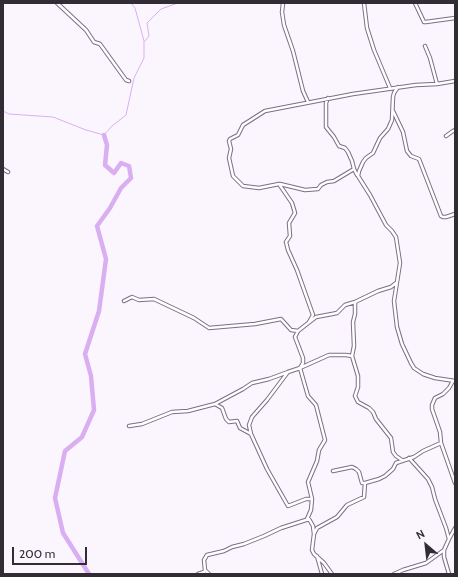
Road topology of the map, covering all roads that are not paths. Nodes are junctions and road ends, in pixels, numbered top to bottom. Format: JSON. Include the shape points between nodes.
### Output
{"nodes":[{"id":1,"x":57,"y":3,"type":"edge"},
{"id":2,"x":283,"y":3,"type":"edge"},
{"id":3,"x":364,"y":3,"type":"edge"},
{"id":4,"x":415,"y":3,"type":"edge"},
{"id":5,"x":455,"y":18,"type":"edge"},
{"id":6,"x":424,"y":46,"type":"dead end"},
{"id":7,"x":130,"y":81,"type":"dead end"},
{"id":8,"x":455,"y":81,"type":"edge"},
{"id":9,"x":437,"y":84,"type":"junction"},
{"id":10,"x":399,"y":87,"type":"junction"},
{"id":11,"x":390,"y":88,"type":"junction"},
{"id":12,"x":328,"y":98,"type":"junction"},
{"id":13,"x":308,"y":102,"type":"junction"},
{"id":14,"x":393,"y":110,"type":"junction"},
{"id":15,"x":455,"y":130,"type":"edge"},
{"id":16,"x":446,"y":136,"type":"dead end"},
{"id":17,"x":3,"y":169,"type":"edge"},
{"id":18,"x":354,"y":169,"type":"junction"},
{"id":19,"x":8,"y":172,"type":"dead end"},
{"id":20,"x":358,"y":176,"type":"junction"},
{"id":21,"x":279,"y":184,"type":"junction"},
{"id":22,"x":455,"y":214,"type":"edge"},
{"id":23,"x":397,"y":283,"type":"junction"},
{"id":24,"x":124,"y":301,"type":"dead end"},
{"id":25,"x":356,"y":302,"type":"junction"},
{"id":26,"x":309,"y":322,"type":"junction"},
{"id":27,"x":298,"y":331,"type":"junction"},
{"id":28,"x":352,"y":356,"type":"junction"},
{"id":29,"x":300,"y":368,"type":"junction"},
{"id":30,"x":288,"y":372,"type":"junction"},
{"id":31,"x":454,"y":381,"type":"edge"},
{"id":32,"x":215,"y":404,"type":"junction"},
{"id":33,"x":129,"y":426,"type":"dead end"},
{"id":34,"x":251,"y":434,"type":"junction"},
{"id":35,"x":441,"y":443,"type":"junction"},
{"id":36,"x":409,"y":458,"type":"junction"},
{"id":37,"x":402,"y":460,"type":"junction"},
{"id":38,"x":333,"y":471,"type":"dead end"},
{"id":39,"x":455,"y":483,"type":"edge"},
{"id":40,"x":366,"y":484,"type":"junction"},
{"id":41,"x":312,"y":499,"type":"junction"},
{"id":42,"x":307,"y":519,"type":"junction"},
{"id":43,"x":455,"y":528,"type":"edge"},
{"id":44,"x":314,"y":534,"type":"junction"},
{"id":45,"x":449,"y":539,"type":"junction"},
{"id":46,"x":444,"y":550,"type":"junction"},
{"id":47,"x":317,"y":556,"type":"junction"},
{"id":48,"x":205,"y":570,"type":"junction"},
{"id":49,"x":198,"y":574,"type":"edge"},
{"id":50,"x":209,"y":574,"type":"edge"},
{"id":51,"x":322,"y":574,"type":"edge"},
{"id":52,"x":332,"y":574,"type":"edge"},
{"id":53,"x":394,"y":574,"type":"edge"},
{"id":54,"x":449,"y":574,"type":"edge"}],
"edges":[{"from":1,"to":7,"type":"street","via":[[86,30],[94,42],[100,44],[126,80]]},
{"from":2,"to":13,"type":"street","via":[[284,25]]},
{"from":3,"to":11,"type":"street","via":[[367,28]]},
{"from":4,"to":5,"type":"street","via":[[424,22]]},
{"from":6,"to":9,"type":"street"},
{"from":8,"to":9,"type":"street"},
{"from":9,"to":10,"type":"street"},
{"from":10,"to":11,"type":"street"},
{"from":10,"to":14,"type":"street","via":[[394,93]]},
{"from":11,"to":12,"type":"street"},
{"from":12,"to":13,"type":"street"},
{"from":12,"to":18,"type":"street","via":[[326,127],[339,146],[348,152]]},
{"from":13,"to":21,"type":"street","via":[[265,110],[244,125],[238,135],[229,141],[233,176],[243,186],[259,188]]},
{"from":14,"to":20,"type":"street","via":[[388,129],[380,138],[373,153],[363,162]]},
{"from":14,"to":22,"type":"street","via":[[403,132],[407,151],[419,159],[441,216]]},
{"from":15,"to":16,"type":"street"},
{"from":17,"to":19,"type":"street"},
{"from":18,"to":20,"type":"street"},
{"from":18,"to":21,"type":"street","via":[[334,181],[320,185],[318,189],[305,190]]},
{"from":20,"to":23,"type":"street","via":[[386,225],[396,237],[400,263]]},
{"from":21,"to":26,"type":"street","via":[[292,203],[295,214],[289,223],[290,236],[286,242],[313,315]]},
{"from":23,"to":25,"type":"street"},
{"from":23,"to":31,"type":"street","via":[[394,301],[397,327],[410,363],[424,374]]},
{"from":24,"to":27,"type":"street","via":[[132,297],[139,300],[154,299],[209,328],[281,319],[291,330]]},
{"from":25,"to":26,"type":"street"},
{"from":25,"to":28,"type":"street"},
{"from":26,"to":27,"type":"street"},
{"from":27,"to":29,"type":"street","via":[[295,337],[303,358]]},
{"from":28,"to":29,"type":"street","via":[[329,355]]},
{"from":28,"to":37,"type":"street","via":[[358,376],[358,402],[373,412],[390,438],[393,452]]},
{"from":29,"to":30,"type":"street"},
{"from":29,"to":41,"type":"street","via":[[308,396],[316,406],[325,440],[308,482]]},
{"from":30,"to":32,"type":"street","via":[[252,383]]},
{"from":30,"to":34,"type":"street","via":[[252,417],[249,425]]},
{"from":31,"to":35,"type":"street","via":[[443,394],[435,398],[432,405]]},
{"from":32,"to":33,"type":"street","via":[[172,412],[142,424]]},
{"from":32,"to":34,"type":"street","via":[[222,408],[229,422],[236,422],[240,428]]},
{"from":34,"to":41,"type":"street","via":[[288,506]]},
{"from":35,"to":36,"type":"street"},
{"from":35,"to":39,"type":"street"},
{"from":36,"to":37,"type":"street"},
{"from":36,"to":45,"type":"street","via":[[432,487]]},
{"from":37,"to":40,"type":"street","via":[[396,462],[385,476]]},
{"from":38,"to":40,"type":"street","via":[[352,467]]},
{"from":40,"to":44,"type":"street","via":[[364,497],[317,528]]},
{"from":41,"to":42,"type":"street"},
{"from":42,"to":44,"type":"street","via":[[313,526]]},
{"from":42,"to":48,"type":"street","via":[[244,544],[207,555],[204,560]]},
{"from":43,"to":45,"type":"street"},
{"from":44,"to":47,"type":"street","via":[[312,550]]},
{"from":45,"to":46,"type":"street"},
{"from":46,"to":53,"type":"street","via":[[426,563]]},
{"from":46,"to":54,"type":"street"},
{"from":47,"to":51,"type":"street"},
{"from":47,"to":52,"type":"street"},
{"from":48,"to":49,"type":"street"},
{"from":48,"to":50,"type":"street"}]}
